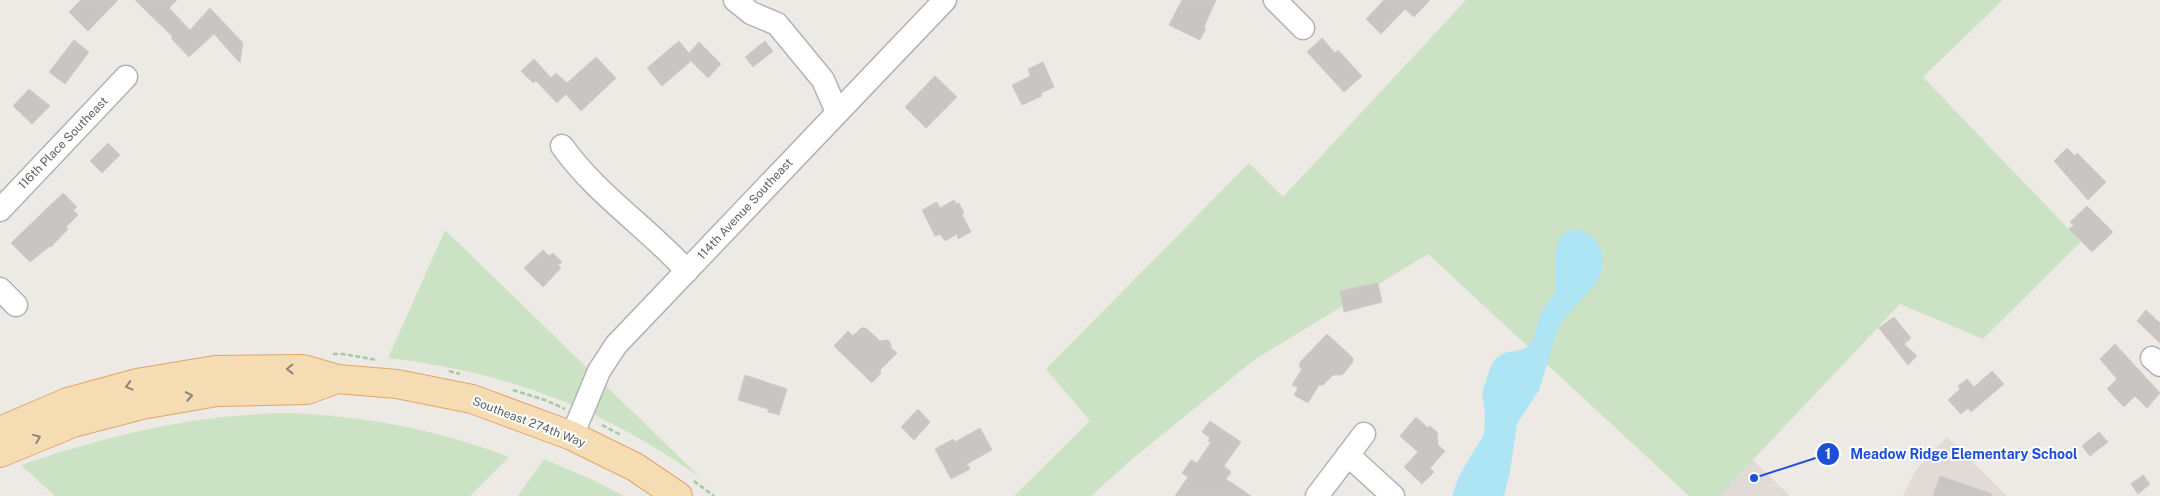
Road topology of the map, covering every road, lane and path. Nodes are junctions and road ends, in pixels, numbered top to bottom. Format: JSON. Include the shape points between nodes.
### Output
{"nodes":[{"id":1,"x":735,"y":0,"type":"edge"},
{"id":2,"x":945,"y":0,"type":"edge"},
{"id":3,"x":1275,"y":0,"type":"edge"},
{"id":4,"x":1303,"y":28,"type":"dead end"},
{"id":5,"x":126,"y":77,"type":"dead end"},
{"id":6,"x":837,"y":112,"type":"junction"},
{"id":7,"x":562,"y":146,"type":"dead end"},
{"id":8,"x":0,"y":210,"type":"edge"},
{"id":9,"x":687,"y":271,"type":"junction"},
{"id":10,"x":71,"y":413,"type":"junction"},
{"id":11,"x":0,"y":430,"type":"edge"},
{"id":12,"x":1364,"y":434,"type":"dead end"},
{"id":13,"x":572,"y":436,"type":"junction"},
{"id":14,"x":0,"y":453,"type":"edge"},
{"id":15,"x":1348,"y":455,"type":"junction"},
{"id":16,"x":678,"y":496,"type":"edge"},
{"id":17,"x":1317,"y":496,"type":"edge"},
{"id":18,"x":1393,"y":496,"type":"edge"}],
"edges":[{"from":1,"to":6,"type":"street","via":[[751,13],[776,24],[823,80]]},
{"from":2,"to":6,"type":"street","name":"114th Avenue Southeast"},
{"from":3,"to":4,"type":"street"},
{"from":5,"to":8,"type":"street","name":"116th Place Southeast"},
{"from":6,"to":9,"type":"street","name":"114th Avenue Southeast"},
{"from":7,"to":9,"type":"street","via":[[575,165],[615,205]]},
{"from":9,"to":13,"type":"street","name":"114th Avenue Southeast","via":[[616,345],[599,371]]},
{"from":10,"to":11,"type":"main road"},
{"from":10,"to":13,"type":"main road","name":"Southeast 274th Way","via":[[217,392],[308,390],[337,378],[397,384],[472,399]]},
{"from":14,"to":10,"type":"main road","one_way":true},
{"from":12,"to":15,"type":"street"},
{"from":13,"to":16,"type":"main road","name":"Southeast 274th Way","via":[[635,467]]},
{"from":15,"to":17,"type":"street"},
{"from":15,"to":18,"type":"street"}]}
